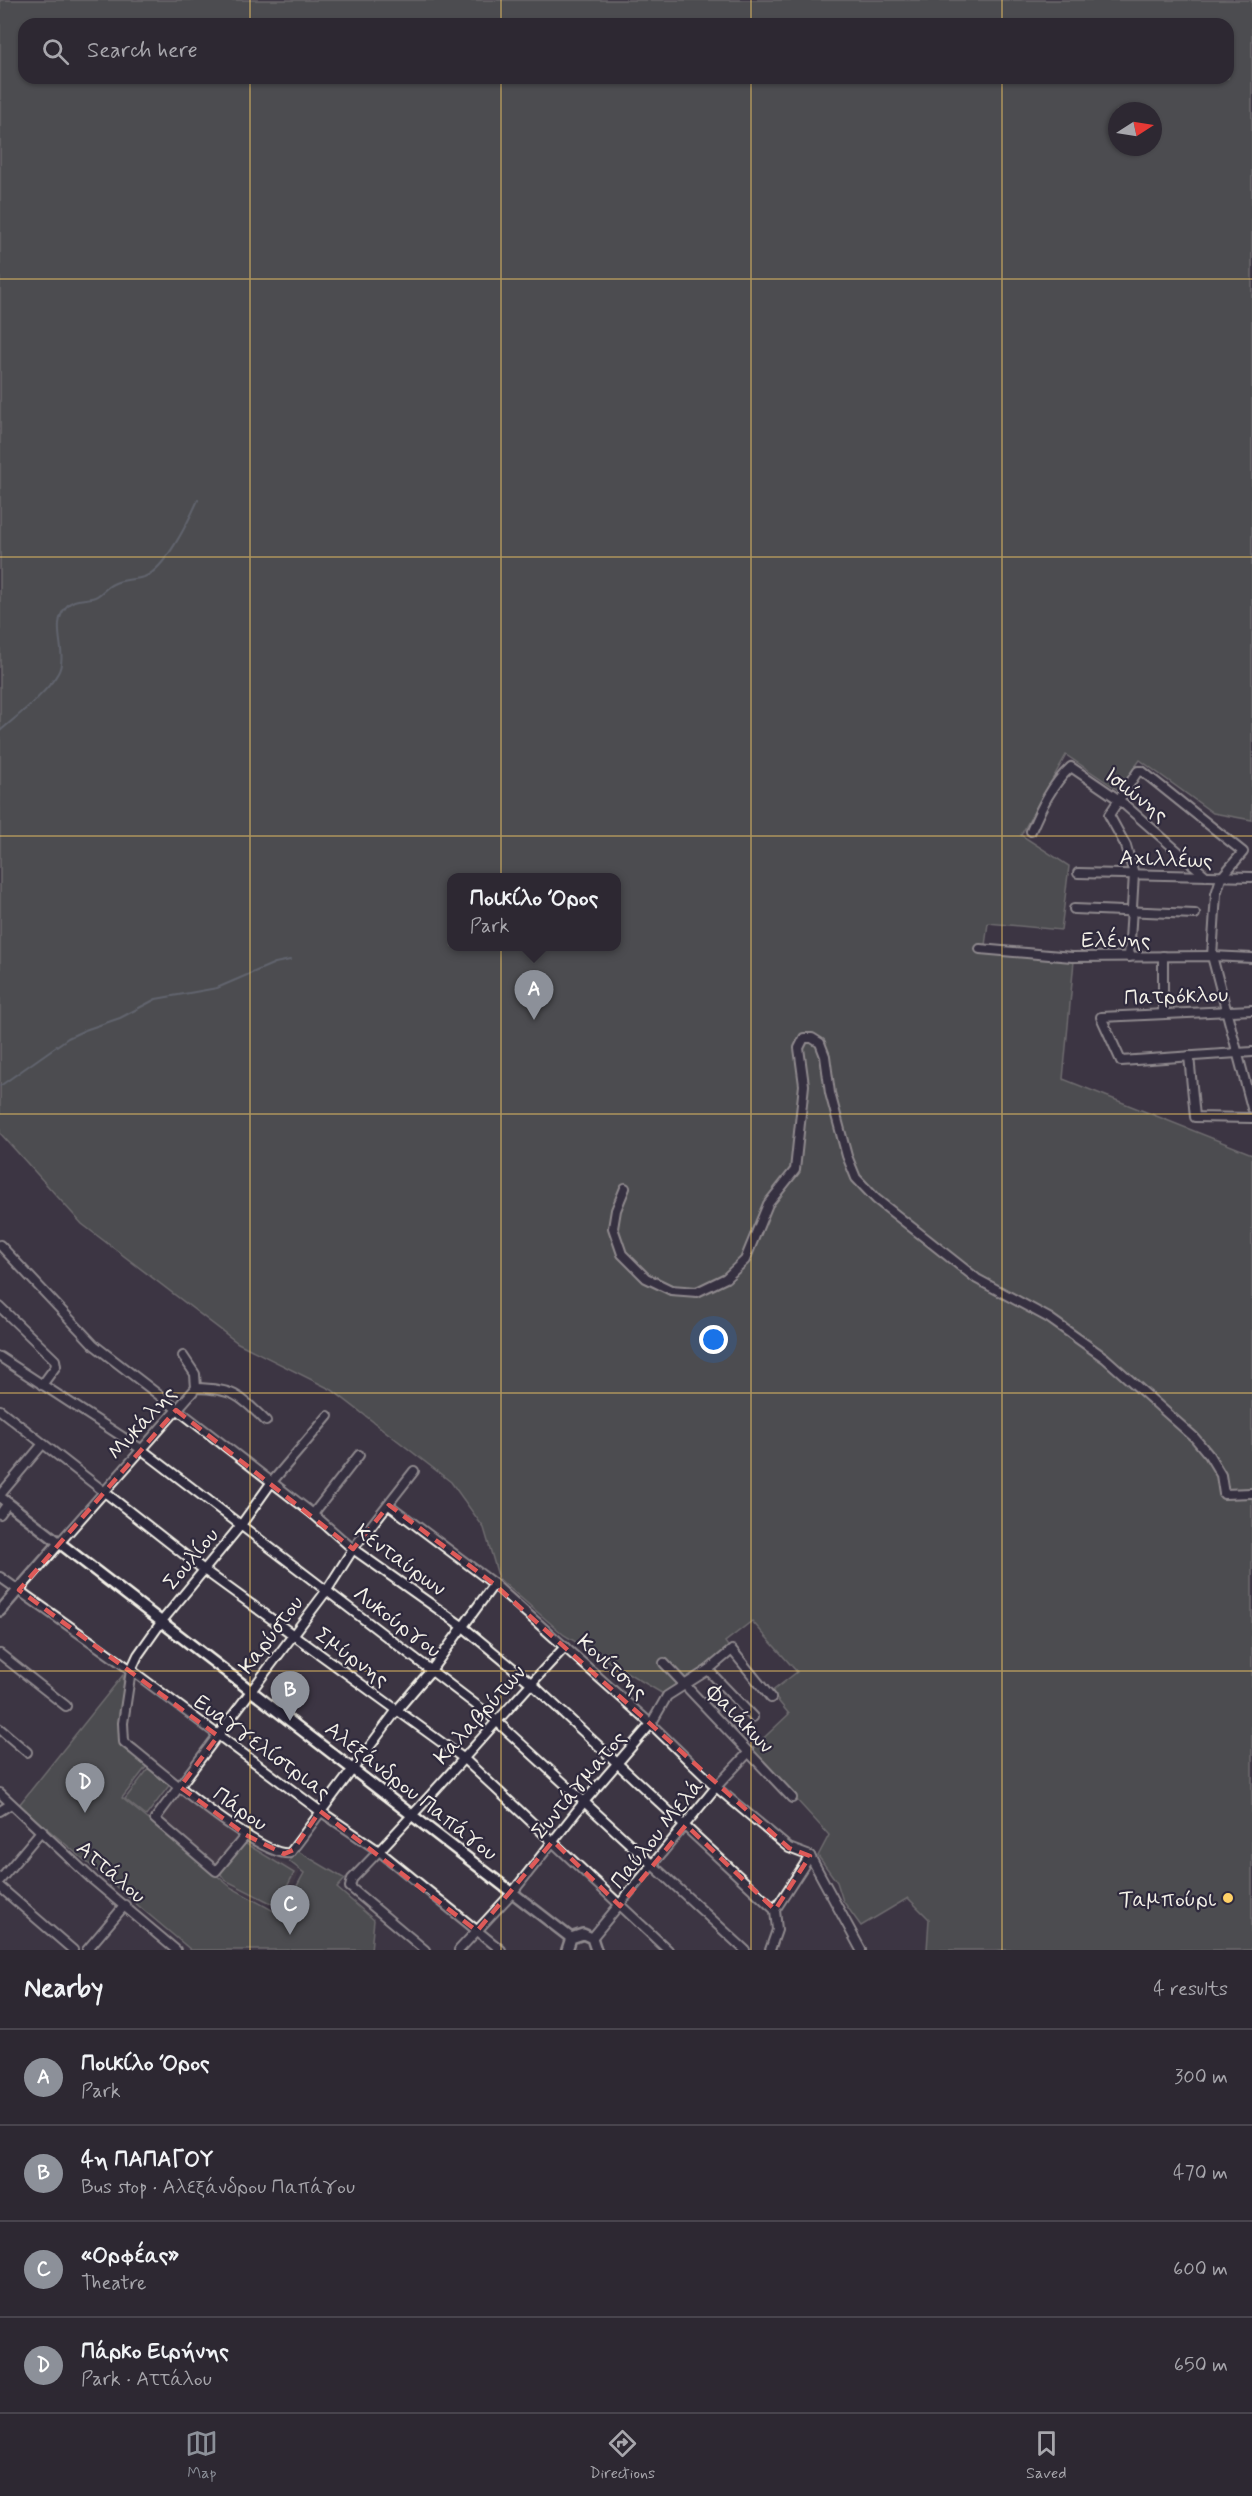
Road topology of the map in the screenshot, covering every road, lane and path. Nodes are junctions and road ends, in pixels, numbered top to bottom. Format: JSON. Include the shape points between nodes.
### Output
{"nodes":[{"id":1,"x":1118,"y":799,"type":"junction"},
{"id":2,"x":1030,"y":831,"type":"dead end"},
{"id":3,"x":1078,"y":873,"type":"dead end"},
{"id":4,"x":1134,"y":874,"type":"junction"},
{"id":5,"x":1206,"y":876,"type":"junction"},
{"id":6,"x":1252,"y":877,"type":"edge"},
{"id":7,"x":1221,"y":878,"type":"junction"},
{"id":8,"x":1074,"y":909,"type":"dead end"},
{"id":9,"x":1132,"y":912,"type":"junction"},
{"id":10,"x":1195,"y":914,"type":"dead end"},
{"id":11,"x":981,"y":949,"type":"dead end"},
{"id":12,"x":1163,"y":956,"type":"junction"},
{"id":13,"x":1212,"y":956,"type":"junction"},
{"id":14,"x":1129,"y":957,"type":"junction"},
{"id":15,"x":1252,"y":958,"type":"edge"},
{"id":16,"x":1252,"y":1010,"type":"edge"},
{"id":17,"x":1228,"y":1011,"type":"junction"},
{"id":18,"x":1163,"y":1012,"type":"junction"},
{"id":19,"x":1237,"y":1052,"type":"junction"},
{"id":20,"x":1252,"y":1052,"type":"edge"},
{"id":21,"x":1189,"y":1056,"type":"junction"},
{"id":22,"x":1252,"y":1108,"type":"edge"},
{"id":23,"x":1252,"y":1118,"type":"edge"},
{"id":24,"x":625,"y":1188,"type":"dead end"},
{"id":25,"x":0,"y":1245,"type":"edge"},
{"id":26,"x":0,"y":1307,"type":"edge"},
{"id":27,"x":183,"y":1356,"type":"dead end"},
{"id":28,"x":0,"y":1357,"type":"edge"},
{"id":29,"x":42,"y":1385,"type":"junction"},
{"id":30,"x":196,"y":1388,"type":"junction"},
{"id":31,"x":0,"y":1410,"type":"edge"},
{"id":32,"x":176,"y":1410,"type":"junction"},
{"id":33,"x":328,"y":1416,"type":"dead end"},
{"id":34,"x":266,"y":1421,"type":"dead end"},
{"id":35,"x":42,"y":1444,"type":"junction"},
{"id":36,"x":141,"y":1449,"type":"junction"},
{"id":37,"x":359,"y":1455,"type":"dead end"},
{"id":38,"x":414,"y":1471,"type":"dead end"},
{"id":39,"x":271,"y":1483,"type":"junction"},
{"id":40,"x":103,"y":1492,"type":"junction"},
{"id":41,"x":1252,"y":1493,"type":"edge"},
{"id":42,"x":3,"y":1499,"type":"edge"},
{"id":43,"x":389,"y":1505,"type":"junction"},
{"id":44,"x":0,"y":1514,"type":"edge"},
{"id":45,"x":313,"y":1514,"type":"junction"},
{"id":46,"x":241,"y":1525,"type":"junction"},
{"id":47,"x":60,"y":1542,"type":"junction"},
{"id":48,"x":353,"y":1549,"type":"junction"},
{"id":49,"x":204,"y":1570,"type":"junction"},
{"id":50,"x":0,"y":1577,"type":"edge"},
{"id":51,"x":494,"y":1584,"type":"junction"},
{"id":52,"x":19,"y":1590,"type":"junction"},
{"id":53,"x":327,"y":1590,"type":"junction"},
{"id":54,"x":0,"y":1611,"type":"edge"},
{"id":55,"x":162,"y":1621,"type":"junction"},
{"id":56,"x":462,"y":1626,"type":"junction"},
{"id":57,"x":292,"y":1634,"type":"junction"},
{"id":58,"x":565,"y":1647,"type":"junction"},
{"id":59,"x":0,"y":1654,"type":"edge"},
{"id":60,"x":664,"y":1663,"type":"dead end"},
{"id":61,"x":432,"y":1669,"type":"junction"},
{"id":62,"x":131,"y":1670,"type":"junction"},
{"id":63,"x":708,"y":1670,"type":"junction"},
{"id":64,"x":531,"y":1683,"type":"junction"},
{"id":65,"x":685,"y":1685,"type":"junction"},
{"id":66,"x":250,"y":1690,"type":"junction"},
{"id":67,"x":771,"y":1698,"type":"dead end"},
{"id":68,"x":66,"y":1706,"type":"dead end"},
{"id":69,"x":397,"y":1710,"type":"junction"},
{"id":70,"x":753,"y":1717,"type":"dead end"},
{"id":71,"x":497,"y":1722,"type":"junction"},
{"id":72,"x":651,"y":1724,"type":"junction"},
{"id":73,"x":0,"y":1729,"type":"edge"},
{"id":74,"x":218,"y":1736,"type":"junction"},
{"id":75,"x":124,"y":1742,"type":"joint"},
{"id":76,"x":27,"y":1752,"type":"dead end"},
{"id":77,"x":749,"y":1752,"type":"junction"},
{"id":78,"x":463,"y":1758,"type":"junction"},
{"id":79,"x":619,"y":1763,"type":"junction"},
{"id":80,"x":353,"y":1769,"type":"junction"},
{"id":81,"x":180,"y":1787,"type":"junction"},
{"id":82,"x":716,"y":1787,"type":"junction"},
{"id":83,"x":0,"y":1793,"type":"edge"},
{"id":84,"x":792,"y":1798,"type":"dead end"},
{"id":85,"x":584,"y":1802,"type":"junction"},
{"id":86,"x":11,"y":1804,"type":"junction"},
{"id":87,"x":0,"y":1811,"type":"edge"},
{"id":88,"x":320,"y":1811,"type":"junction"},
{"id":89,"x":413,"y":1816,"type":"junction"},
{"id":90,"x":686,"y":1825,"type":"junction"},
{"id":91,"x":42,"y":1830,"type":"junction"},
{"id":92,"x":246,"y":1835,"type":"junction"},
{"id":93,"x":553,"y":1841,"type":"junction"},
{"id":94,"x":379,"y":1851,"type":"junction"},
{"id":95,"x":810,"y":1856,"type":"junction"},
{"id":96,"x":653,"y":1863,"type":"junction"},
{"id":97,"x":0,"y":1880,"type":"edge"},
{"id":98,"x":0,"y":1887,"type":"edge"},
{"id":99,"x":512,"y":1893,"type":"junction"},
{"id":100,"x":124,"y":1905,"type":"junction"},
{"id":101,"x":620,"y":1906,"type":"junction"},
{"id":102,"x":775,"y":1910,"type":"junction"},
{"id":103,"x":477,"y":1931,"type":"junction"},
{"id":104,"x":571,"y":1938,"type":"junction"},
{"id":105,"x":592,"y":1938,"type":"junction"},
{"id":106,"x":73,"y":1950,"type":"edge"},
{"id":107,"x":87,"y":1950,"type":"edge"},
{"id":108,"x":176,"y":1950,"type":"edge"},
{"id":109,"x":425,"y":1950,"type":"edge"},
{"id":110,"x":459,"y":1950,"type":"edge"},
{"id":111,"x":501,"y":1950,"type":"edge"},
{"id":112,"x":567,"y":1950,"type":"edge"},
{"id":113,"x":596,"y":1950,"type":"edge"},
{"id":114,"x":668,"y":1950,"type":"edge"},
{"id":115,"x":745,"y":1950,"type":"edge"},
{"id":116,"x":770,"y":1950,"type":"edge"},
{"id":117,"x":861,"y":1950,"type":"edge"}],
"edges":[{"from":1,"to":2,"type":"street","name":"Ισιώνης","via":[[1071,767],[1047,798]]},
{"from":1,"to":4,"type":"street","via":[[1109,815],[1126,846]]},
{"from":1,"to":5,"type":"street","name":"Ισιώνης"},
{"from":1,"to":7,"type":"street","via":[[1138,771],[1142,771],[1243,852]]},
{"from":3,"to":4,"type":"street","name":"Αχιλλέως"},
{"from":4,"to":5,"type":"street","name":"Αχιλλέως"},
{"from":4,"to":9,"type":"street"},
{"from":5,"to":7,"type":"street","name":"Αχιλλέως"},
{"from":6,"to":7,"type":"street","name":"Αχιλλέως"},
{"from":7,"to":13,"type":"street","via":[[1216,894]]},
{"from":8,"to":9,"type":"street"},
{"from":9,"to":10,"type":"street"},
{"from":9,"to":14,"type":"street"},
{"from":11,"to":14,"type":"street","name":"Ελένης","via":[[1072,957]]},
{"from":12,"to":13,"type":"street","name":"Ελένης"},
{"from":12,"to":14,"type":"street","name":"Ελένης"},
{"from":12,"to":18,"type":"street"},
{"from":13,"to":15,"type":"street","name":"Ελένης"},
{"from":13,"to":17,"type":"street"},
{"from":16,"to":17,"type":"street","name":"Πατρόκλου"},
{"from":17,"to":18,"type":"street","name":"Πατρόκλου"},
{"from":17,"to":19,"type":"street"},
{"from":18,"to":21,"type":"street","name":"Πατρόκλου","via":[[1101,1017],[1121,1061]]},
{"from":19,"to":20,"type":"street"},
{"from":19,"to":21,"type":"street"},
{"from":19,"to":22,"type":"street"},
{"from":21,"to":23,"type":"street","via":[[1195,1117]]},
{"from":24,"to":41,"type":"street","via":[[613,1228],[622,1254],[646,1278],[671,1290],[697,1292],[726,1278],[745,1260],[768,1204],[795,1170],[804,1085],[799,1048],[804,1038],[812,1038],[820,1043],[825,1056],[830,1093],[847,1156],[856,1178],[876,1199],[977,1279],[1049,1318],[1105,1358],[1194,1437],[1221,1475],[1224,1494]]},
{"from":25,"to":32,"type":"street","name":"Κενταύρων","via":[[94,1345]]},
{"from":26,"to":29,"type":"street","via":[[55,1360],[56,1366]]},
{"from":27,"to":30,"type":"street","via":[[195,1374]]},
{"from":28,"to":29,"type":"street","name":"Λυκούργου"},
{"from":29,"to":36,"type":"street","name":"Λυκούργου"},
{"from":30,"to":32,"type":"street","name":"Μυκάλης"},
{"from":30,"to":34,"type":"street","name":"Μυκάλης","via":[[222,1389],[240,1396]]},
{"from":31,"to":35,"type":"street","name":"Σμύρνης"},
{"from":32,"to":36,"type":"street","name":"Μυκάλης"},
{"from":32,"to":39,"type":"street","name":"Κενταύρων"},
{"from":33,"to":39,"type":"street","name":"Σουλίου"},
{"from":35,"to":40,"type":"street","name":"Σμύρνης"},
{"from":35,"to":42,"type":"street"},
{"from":36,"to":40,"type":"street","name":"Μυκάλης"},
{"from":36,"to":46,"type":"street","name":"Λυκούργου"},
{"from":37,"to":45,"type":"street"},
{"from":38,"to":43,"type":"street","name":"Καρύστου"},
{"from":39,"to":45,"type":"street","name":"Κενταύρων"},
{"from":39,"to":46,"type":"street","name":"Σουλίου"},
{"from":40,"to":47,"type":"street","name":"Μυκάλης"},
{"from":40,"to":49,"type":"street","name":"Σμύρνης"},
{"from":42,"to":44,"type":"street"},
{"from":42,"to":47,"type":"street","name":"Αλεξάνδρου Παπάγου"},
{"from":43,"to":48,"type":"street","name":"Καρύστου"},
{"from":43,"to":51,"type":"street","name":"Κονίτσης"},
{"from":45,"to":48,"type":"street","name":"Κενταύρων"},
{"from":46,"to":49,"type":"street","name":"Σουλίου"},
{"from":46,"to":53,"type":"street","name":"Λυκούργου"},
{"from":47,"to":52,"type":"street"},
{"from":47,"to":55,"type":"street","name":"Αλεξάνδρου Παπάγου"},
{"from":48,"to":53,"type":"street","name":"Καρύστου"},
{"from":48,"to":56,"type":"street","name":"Κενταύρων"},
{"from":49,"to":55,"type":"street","name":"Σουλίου"},
{"from":49,"to":57,"type":"street","name":"Σμύρνης"},
{"from":50,"to":52,"type":"street","name":"Ευαγγελίστριας"},
{"from":51,"to":56,"type":"street"},
{"from":51,"to":58,"type":"street","name":"Κονίτσης"},
{"from":52,"to":54,"type":"street"},
{"from":52,"to":62,"type":"street","name":"Ευαγγελίστριας"},
{"from":53,"to":57,"type":"street","name":"Καρύστου"},
{"from":53,"to":61,"type":"street","name":"Λυκούργου"},
{"from":55,"to":62,"type":"street","name":"Σουλίου"},
{"from":55,"to":66,"type":"street","name":"Αλεξάνδρου Παπάγου"},
{"from":56,"to":61,"type":"street"},
{"from":56,"to":64,"type":"street","name":"Κενταύρων"},
{"from":57,"to":66,"type":"street","name":"Καρύστου"},
{"from":57,"to":69,"type":"street","name":"Σμύρνης"},
{"from":58,"to":64,"type":"street","name":"Καλαβρύτων"},
{"from":58,"to":72,"type":"street","name":"Κονίτσης"},
{"from":59,"to":68,"type":"street"},
{"from":60,"to":65,"type":"street","name":"Φαιάκων"},
{"from":61,"to":69,"type":"street"},
{"from":61,"to":71,"type":"street","name":"Λυκούργου"},
{"from":62,"to":74,"type":"street","name":"Ευαγγελίστριας"},
{"from":62,"to":75,"type":"street","name":"Σουλίου"},
{"from":63,"to":65,"type":"street","name":"Συντάγματος"},
{"from":63,"to":67,"type":"street","name":"Συντάγματος","via":[[732,1650]]},
{"from":63,"to":70,"type":"street"},
{"from":64,"to":71,"type":"street","name":"Καλαβρύτων"},
{"from":64,"to":79,"type":"street","name":"Κενταύρων"},
{"from":65,"to":72,"type":"street","name":"Συντάγματος","via":[[667,1696]]},
{"from":65,"to":77,"type":"street","name":"Φαιάκων"},
{"from":66,"to":74,"type":"street","name":"Καρύστου"},
{"from":66,"to":80,"type":"street","name":"Αλεξάνδρου Παπάγου"},
{"from":69,"to":78,"type":"street","name":"Σμύρνης"},
{"from":69,"to":80,"type":"street"},
{"from":71,"to":78,"type":"street","name":"Καλαβρύτων"},
{"from":71,"to":85,"type":"street","name":"Λυκούργου"},
{"from":72,"to":79,"type":"street","name":"Συντάγματος"},
{"from":72,"to":82,"type":"street","name":"Κονίτσης"},
{"from":73,"to":76,"type":"street"},
{"from":74,"to":81,"type":"street","name":"Καρύστου"},
{"from":74,"to":88,"type":"street","name":"Ευαγγελίστριας"},
{"from":75,"to":81,"type":"street","name":"Πάρου"},
{"from":77,"to":82,"type":"street","name":"Παύλου Μελά"},
{"from":77,"to":84,"type":"street","name":"Φαιάκων"},
{"from":78,"to":89,"type":"street","name":"Καλαβρύτων"},
{"from":78,"to":93,"type":"street","name":"Σμύρνης"},
{"from":79,"to":85,"type":"street","name":"Συντάγματος"},
{"from":79,"to":90,"type":"street","name":"Κενταύρων"},
{"from":80,"to":88,"type":"street"},
{"from":80,"to":89,"type":"street","name":"Αλεξάνδρου Παπάγου"},
{"from":81,"to":92,"type":"street","name":"Πάρου"},
{"from":81,"to":92,"type":"street","name":"Καρύστου","via":[[155,1819],[216,1871]]},
{"from":82,"to":90,"type":"street","name":"Παύλου Μελά"},
{"from":82,"to":95,"type":"street","name":"Κονίτσης","via":[[789,1848]]},
{"from":83,"to":86,"type":"street","name":"Αττάλου"},
{"from":85,"to":93,"type":"street","name":"Συντάγματος"},
{"from":85,"to":96,"type":"street","name":"Λυκούργου"},
{"from":86,"to":87,"type":"street"},
{"from":86,"to":91,"type":"street","name":"Αττάλου"},
{"from":88,"to":92,"type":"street","name":"Πάρου","via":[[293,1850],[285,1854]]},
{"from":88,"to":94,"type":"street","name":"Ευαγγελίστριας"},
{"from":89,"to":94,"type":"street","name":"Καλαβρύτων"},
{"from":89,"to":99,"type":"street","name":"Αλεξάνδρου Παπάγου"},
{"from":90,"to":96,"type":"street","name":"Παύλου Μελά"},
{"from":90,"to":102,"type":"street","name":"Κενταύρων"},
{"from":91,"to":97,"type":"street"},
{"from":91,"to":100,"type":"street","name":"Αττάλου"},
{"from":93,"to":99,"type":"street","name":"Συντάγματος"},
{"from":93,"to":101,"type":"street","name":"Σμύρνης"},
{"from":94,"to":103,"type":"street","name":"Ευαγγελίστριας"},
{"from":94,"to":109,"type":"street","name":"Καλαβρύτων","via":[[351,1879],[350,1887]]},
{"from":95,"to":102,"type":"street"},
{"from":95,"to":117,"type":"street"},
{"from":96,"to":101,"type":"street","name":"Παύλου Μελά"},
{"from":96,"to":115,"type":"street","name":"Λυκούργου"},
{"from":98,"to":106,"type":"street"},
{"from":99,"to":103,"type":"street","name":"Συντάγματος"},
{"from":99,"to":104,"type":"street","name":"Αλεξάνδρου Παπάγου"},
{"from":100,"to":107,"type":"street"},
{"from":100,"to":108,"type":"street","name":"Αττάλου"},
{"from":101,"to":105,"type":"street","name":"Παύλου Μελά"},
{"from":101,"to":114,"type":"street","name":"Σμύρνης"},
{"from":102,"to":116,"type":"street","via":[[777,1930]]},
{"from":103,"to":110,"type":"street","name":"Συντάγματος"},
{"from":103,"to":111,"type":"street","name":"Ευαγγελίστριας"},
{"from":104,"to":105,"type":"street","via":[[583,1934]]},
{"from":104,"to":112,"type":"street"},
{"from":105,"to":113,"type":"street"}]}
